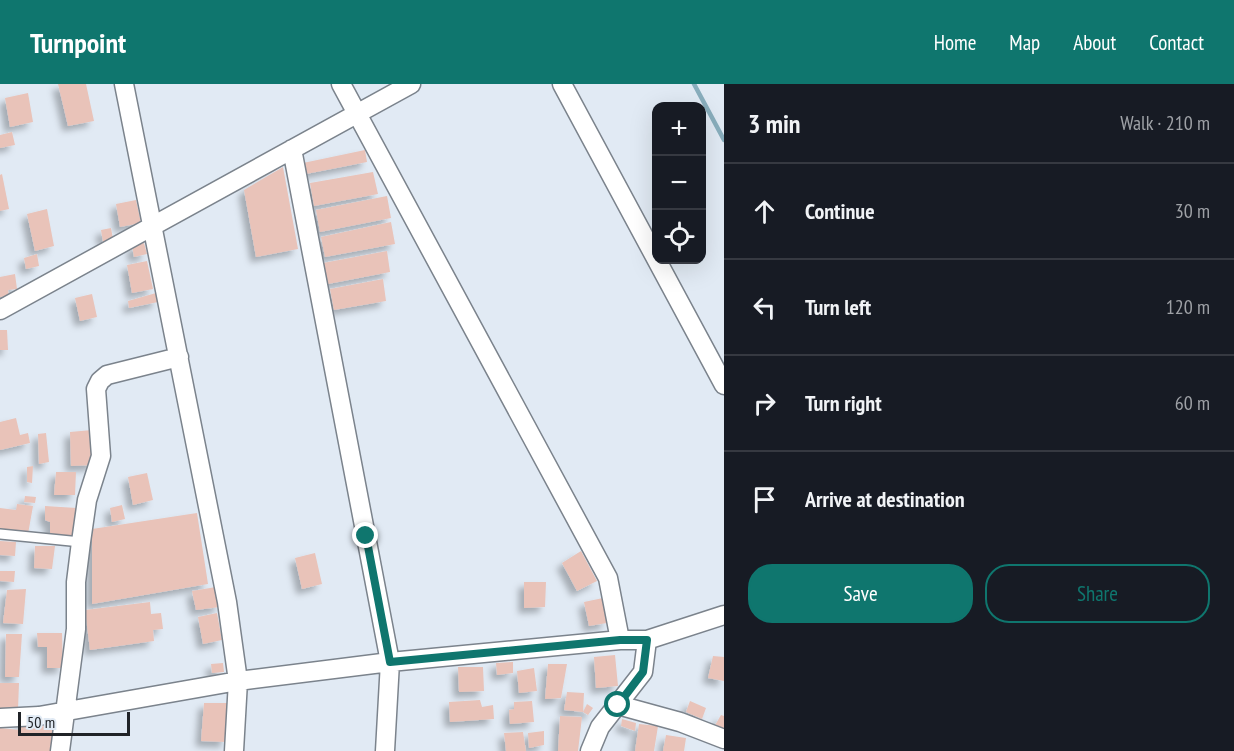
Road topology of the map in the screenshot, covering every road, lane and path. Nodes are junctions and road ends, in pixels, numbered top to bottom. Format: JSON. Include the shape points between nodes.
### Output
{"nodes":[{"id":1,"x":124,"y":84,"type":"edge"},
{"id":2,"x":341,"y":84,"type":"edge"},
{"id":3,"x":411,"y":84,"type":"edge"},
{"id":4,"x":562,"y":84,"type":"edge"},
{"id":5,"x":357,"y":113,"type":"junction"},
{"id":6,"x":292,"y":149,"type":"junction"},
{"id":7,"x":153,"y":225,"type":"junction"},
{"id":8,"x":0,"y":310,"type":"edge"},
{"id":9,"x":179,"y":357,"type":"junction"},
{"id":10,"x":724,"y":385,"type":"edge"},
{"id":11,"x":0,"y":534,"type":"edge"},
{"id":12,"x":81,"y":542,"type":"junction"},
{"id":13,"x":723,"y":614,"type":"edge"},
{"id":14,"x":620,"y":640,"type":"junction"},
{"id":15,"x":647,"y":640,"type":"junction"},
{"id":16,"x":390,"y":662,"type":"junction"},
{"id":17,"x":238,"y":681,"type":"junction"},
{"id":18,"x":618,"y":705,"type":"junction"},
{"id":19,"x":66,"y":711,"type":"junction"},
{"id":20,"x":0,"y":718,"type":"edge"},
{"id":21,"x":724,"y":739,"type":"edge"},
{"id":22,"x":60,"y":751,"type":"edge"},
{"id":23,"x":234,"y":751,"type":"edge"},
{"id":24,"x":384,"y":751,"type":"edge"},
{"id":25,"x":590,"y":751,"type":"edge"}],
"edges":[{"from":1,"to":7,"type":"street"},
{"from":2,"to":5,"type":"street"},
{"from":3,"to":5,"type":"street"},
{"from":4,"to":10,"type":"street"},
{"from":5,"to":6,"type":"street"},
{"from":5,"to":14,"type":"street","via":[[608,578]]},
{"from":6,"to":7,"type":"street"},
{"from":6,"to":16,"type":"street"},
{"from":7,"to":8,"type":"street"},
{"from":7,"to":9,"type":"street"},
{"from":9,"to":12,"type":"street","via":[[107,375],[98,385],[101,456],[87,500]]},
{"from":9,"to":17,"type":"street","via":[[227,602]]},
{"from":11,"to":12,"type":"lane"},
{"from":12,"to":19,"type":"street"},
{"from":13,"to":15,"type":"street"},
{"from":14,"to":15,"type":"street"},
{"from":14,"to":16,"type":"street"},
{"from":15,"to":18,"type":"street","via":[[643,672]]},
{"from":16,"to":17,"type":"street"},
{"from":16,"to":24,"type":"street"},
{"from":17,"to":19,"type":"street"},
{"from":17,"to":23,"type":"street"},
{"from":18,"to":21,"type":"street"},
{"from":18,"to":25,"type":"street","via":[[600,728]]},
{"from":19,"to":20,"type":"street"},
{"from":19,"to":22,"type":"street"}]}
